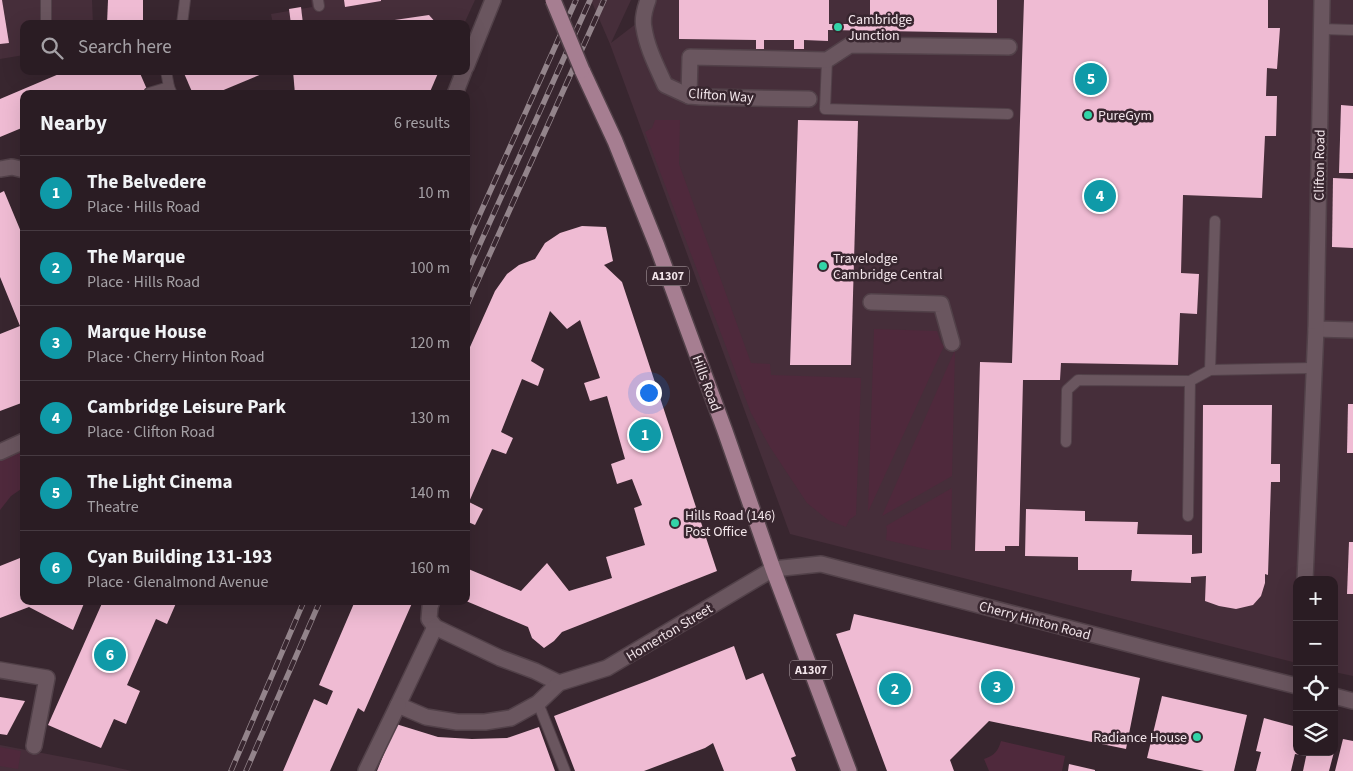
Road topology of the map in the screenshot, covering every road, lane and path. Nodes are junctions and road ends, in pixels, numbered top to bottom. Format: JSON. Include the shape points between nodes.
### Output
{"nodes":[{"id":1,"x":46,"y":0,"type":"edge"},
{"id":2,"x":185,"y":0,"type":"edge"},
{"id":3,"x":493,"y":0,"type":"edge"},
{"id":4,"x":553,"y":0,"type":"edge"},
{"id":5,"x":648,"y":0,"type":"edge"},
{"id":6,"x":1322,"y":0,"type":"edge"},
{"id":7,"x":46,"y":20,"type":"edge"},
{"id":8,"x":182,"y":20,"type":"edge"},
{"id":9,"x":1322,"y":29,"type":"junction"},
{"id":10,"x":1353,"y":30,"type":"edge"},
{"id":11,"x":1010,"y":47,"type":"dead end"},
{"id":12,"x":470,"y":56,"type":"edge"},
{"id":13,"x":827,"y":60,"type":"junction"},
{"id":14,"x":167,"y":75,"type":"edge"},
{"id":15,"x":462,"y":75,"type":"edge"},
{"id":16,"x":170,"y":90,"type":"edge"},
{"id":17,"x":457,"y":90,"type":"edge"},
{"id":18,"x":689,"y":96,"type":"junction"},
{"id":19,"x":809,"y":98,"type":"dead end"},
{"id":20,"x":1008,"y":114,"type":"dead end"},
{"id":21,"x":0,"y":169,"type":"edge"},
{"id":22,"x":20,"y":169,"type":"edge"},
{"id":23,"x":1215,"y":221,"type":"dead end"},
{"id":24,"x":871,"y":302,"type":"dead end"},
{"id":25,"x":1316,"y":329,"type":"junction"},
{"id":26,"x":1353,"y":330,"type":"edge"},
{"id":27,"x":952,"y":343,"type":"dead end"},
{"id":28,"x":1314,"y":368,"type":"junction"},
{"id":29,"x":1210,"y":370,"type":"junction"},
{"id":30,"x":1190,"y":381,"type":"junction"},
{"id":31,"x":1066,"y":442,"type":"dead end"},
{"id":32,"x":20,"y":443,"type":"edge"},
{"id":33,"x":0,"y":452,"type":"edge"},
{"id":34,"x":1188,"y":516,"type":"dead end"},
{"id":35,"x":774,"y":569,"type":"junction"},
{"id":36,"x":1305,"y":576,"type":"edge"},
{"id":37,"x":431,"y":605,"type":"edge"},
{"id":38,"x":435,"y":627,"type":"junction"},
{"id":39,"x":0,"y":670,"type":"edge"},
{"id":40,"x":559,"y":683,"type":"junction"},
{"id":41,"x":1293,"y":685,"type":"edge"},
{"id":42,"x":1338,"y":697,"type":"edge"},
{"id":43,"x":1353,"y":700,"type":"edge"},
{"id":44,"x":538,"y":703,"type":"junction"},
{"id":45,"x":398,"y":705,"type":"junction"},
{"id":46,"x":34,"y":746,"type":"dead end"},
{"id":47,"x":366,"y":771,"type":"edge"},
{"id":48,"x":565,"y":771,"type":"edge"},
{"id":49,"x":849,"y":771,"type":"edge"}],
"edges":[{"from":1,"to":7,"type":"lane"},
{"from":2,"to":8,"type":"lane"},
{"from":3,"to":12,"type":"street"},
{"from":4,"to":35,"type":"main road","name":"Hills Road","number":"A1307","bridge":true,"via":[[657,246]]},
{"from":5,"to":18,"type":"street","name":"Clifton Way","via":[[643,26],[655,62],[665,85]]},
{"from":6,"to":9,"type":"street","name":"Clifton Road"},
{"from":9,"to":10,"type":"lane"},
{"from":9,"to":25,"type":"street","name":"Clifton Road"},
{"from":11,"to":13,"type":"street","via":[[850,45]]},
{"from":13,"to":18,"type":"street","via":[[690,57]]},
{"from":13,"to":20,"type":"lane","via":[[825,109]]},
{"from":14,"to":16,"type":"lane"},
{"from":15,"to":17,"type":"street"},
{"from":18,"to":19,"type":"street","name":"Clifton Way"},
{"from":21,"to":22,"type":"street"},
{"from":23,"to":29,"type":"lane"},
{"from":24,"to":27,"type":"street","via":[[941,304]]},
{"from":25,"to":26,"type":"street"},
{"from":25,"to":28,"type":"street","name":"Clifton Road"},
{"from":28,"to":29,"type":"lane"},
{"from":28,"to":36,"type":"street","name":"Clifton Road"},
{"from":29,"to":30,"type":"lane"},
{"from":30,"to":31,"type":"lane","via":[[1078,380],[1067,390]]},
{"from":30,"to":34,"type":"lane"},
{"from":32,"to":33,"type":"street"},
{"from":35,"to":40,"type":"street","name":"Homerton Street","via":[[607,668]]},
{"from":35,"to":41,"type":"street","name":"Cherry Hinton Road","via":[[821,564]]},
{"from":35,"to":49,"type":"main road","name":"Hills Road","number":"A1307"},
{"from":37,"to":38,"type":"street","via":[[429,619]]},
{"from":38,"to":40,"type":"street"},
{"from":38,"to":45,"type":"street"},
{"from":39,"to":46,"type":"street","via":[[47,678]]},
{"from":40,"to":44,"type":"street","name":"Homerton Street"},
{"from":42,"to":43,"type":"street"},
{"from":44,"to":45,"type":"street","name":"Homerton Street","via":[[511,718],[485,722],[457,722],[426,716]]},
{"from":44,"to":48,"type":"lane"},
{"from":45,"to":47,"type":"street"}]}
